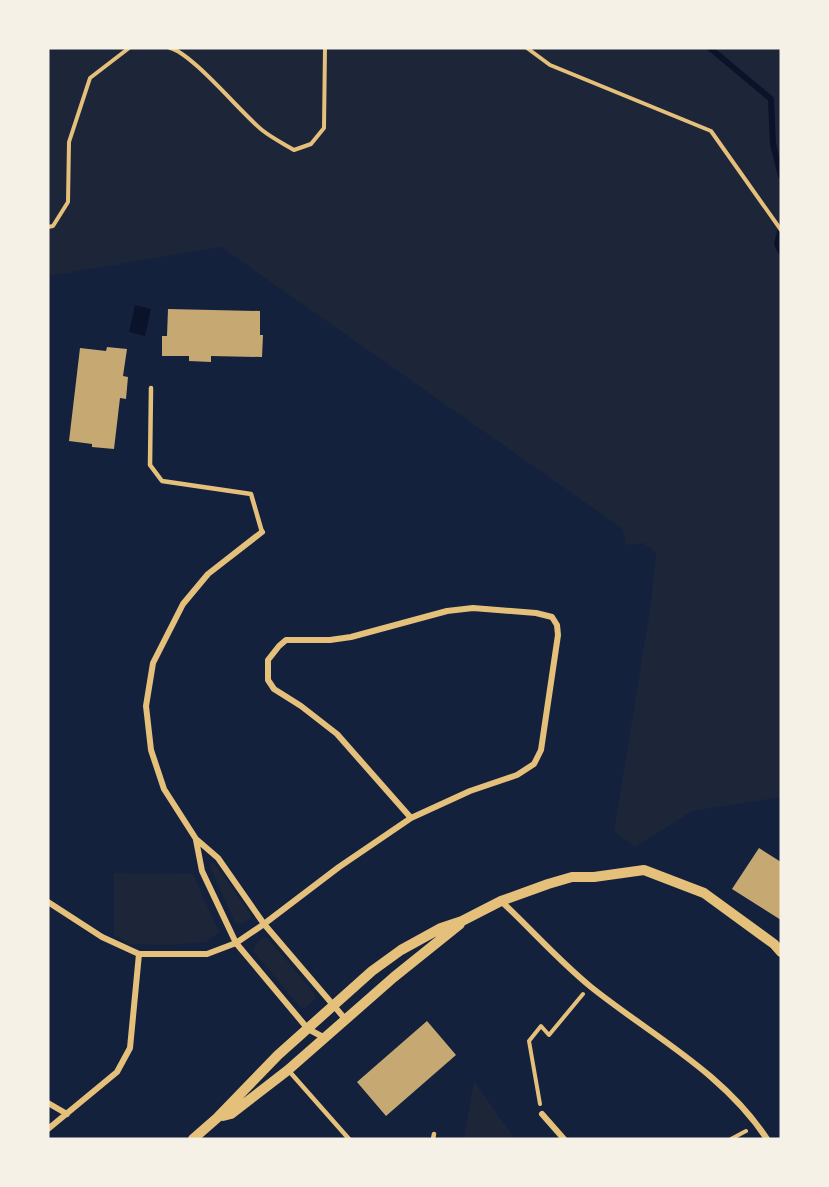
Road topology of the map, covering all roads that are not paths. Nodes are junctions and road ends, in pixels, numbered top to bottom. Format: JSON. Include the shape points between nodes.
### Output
{"nodes":[{"id":1,"x":151,"y":388,"type":"dead end"},
{"id":2,"x":262,"y":532,"type":"joint"},
{"id":3,"x":411,"y":818,"type":"junction"},
{"id":4,"x":196,"y":839,"type":"junction"},
{"id":5,"x":501,"y":901,"type":"junction"},
{"id":6,"x":48,"y":902,"type":"edge"},
{"id":7,"x":462,"y":921,"type":"junction"},
{"id":8,"x":264,"y":924,"type":"junction"},
{"id":9,"x":236,"y":943,"type":"junction"},
{"id":10,"x":781,"y":952,"type":"edge"},
{"id":11,"x":139,"y":954,"type":"junction"},
{"id":12,"x":333,"y":1005,"type":"junction"},
{"id":13,"x":346,"y":1020,"type":"junction"},
{"id":14,"x":308,"y":1029,"type":"junction"},
{"id":15,"x":325,"y":1038,"type":"junction"},
{"id":16,"x":288,"y":1070,"type":"junction"},
{"id":17,"x":48,"y":1103,"type":"edge"},
{"id":18,"x":67,"y":1114,"type":"junction"},
{"id":19,"x":542,"y":1114,"type":"road end"},
{"id":20,"x":218,"y":1118,"type":"junction"},
{"id":21,"x":48,"y":1129,"type":"edge"},
{"id":22,"x":194,"y":1139,"type":"edge"},
{"id":23,"x":349,"y":1139,"type":"edge"},
{"id":24,"x":564,"y":1139,"type":"edge"},
{"id":25,"x":767,"y":1139,"type":"edge"}],
"edges":[{"from":1,"to":2,"type":"lane","via":[[150,465],[162,481],[251,494]]},
{"from":2,"to":4,"type":"street","via":[[208,574],[183,604],[153,663],[146,706],[151,750],[165,789]]},
{"from":3,"to":3,"type":"street","via":[[470,791],[517,776],[534,764],[541,750],[556,653],[557,625],[552,617],[473,608],[447,610],[351,637],[286,640],[268,660],[268,680],[274,689],[337,734]]},
{"from":3,"to":8,"type":"street"},
{"from":4,"to":8,"type":"street","via":[[218,858]]},
{"from":4,"to":9,"type":"street","via":[[202,871]]},
{"from":5,"to":7,"type":"street"},
{"from":5,"to":10,"type":"street","via":[[572,877],[644,870],[704,894]]},
{"from":5,"to":25,"type":"street","via":[[590,986],[706,1073]]},
{"from":6,"to":11,"type":"street","via":[[102,937]]},
{"from":7,"to":12,"type":"street","via":[[400,950]]},
{"from":7,"to":13,"type":"street"},
{"from":8,"to":9,"type":"street"},
{"from":8,"to":12,"type":"street"},
{"from":9,"to":11,"type":"street","via":[[207,954]]},
{"from":9,"to":14,"type":"street"},
{"from":11,"to":18,"type":"street","via":[[130,1048],[117,1072]]},
{"from":12,"to":13,"type":"street"},
{"from":12,"to":14,"type":"street"},
{"from":13,"to":15,"type":"street"},
{"from":14,"to":15,"type":"street"},
{"from":14,"to":20,"type":"street"},
{"from":15,"to":16,"type":"street"},
{"from":16,"to":20,"type":"street","via":[[231,1114]]},
{"from":16,"to":23,"type":"lane"},
{"from":17,"to":18,"type":"street"},
{"from":18,"to":21,"type":"street"},
{"from":19,"to":24,"type":"street"},
{"from":20,"to":22,"type":"street"}]}
